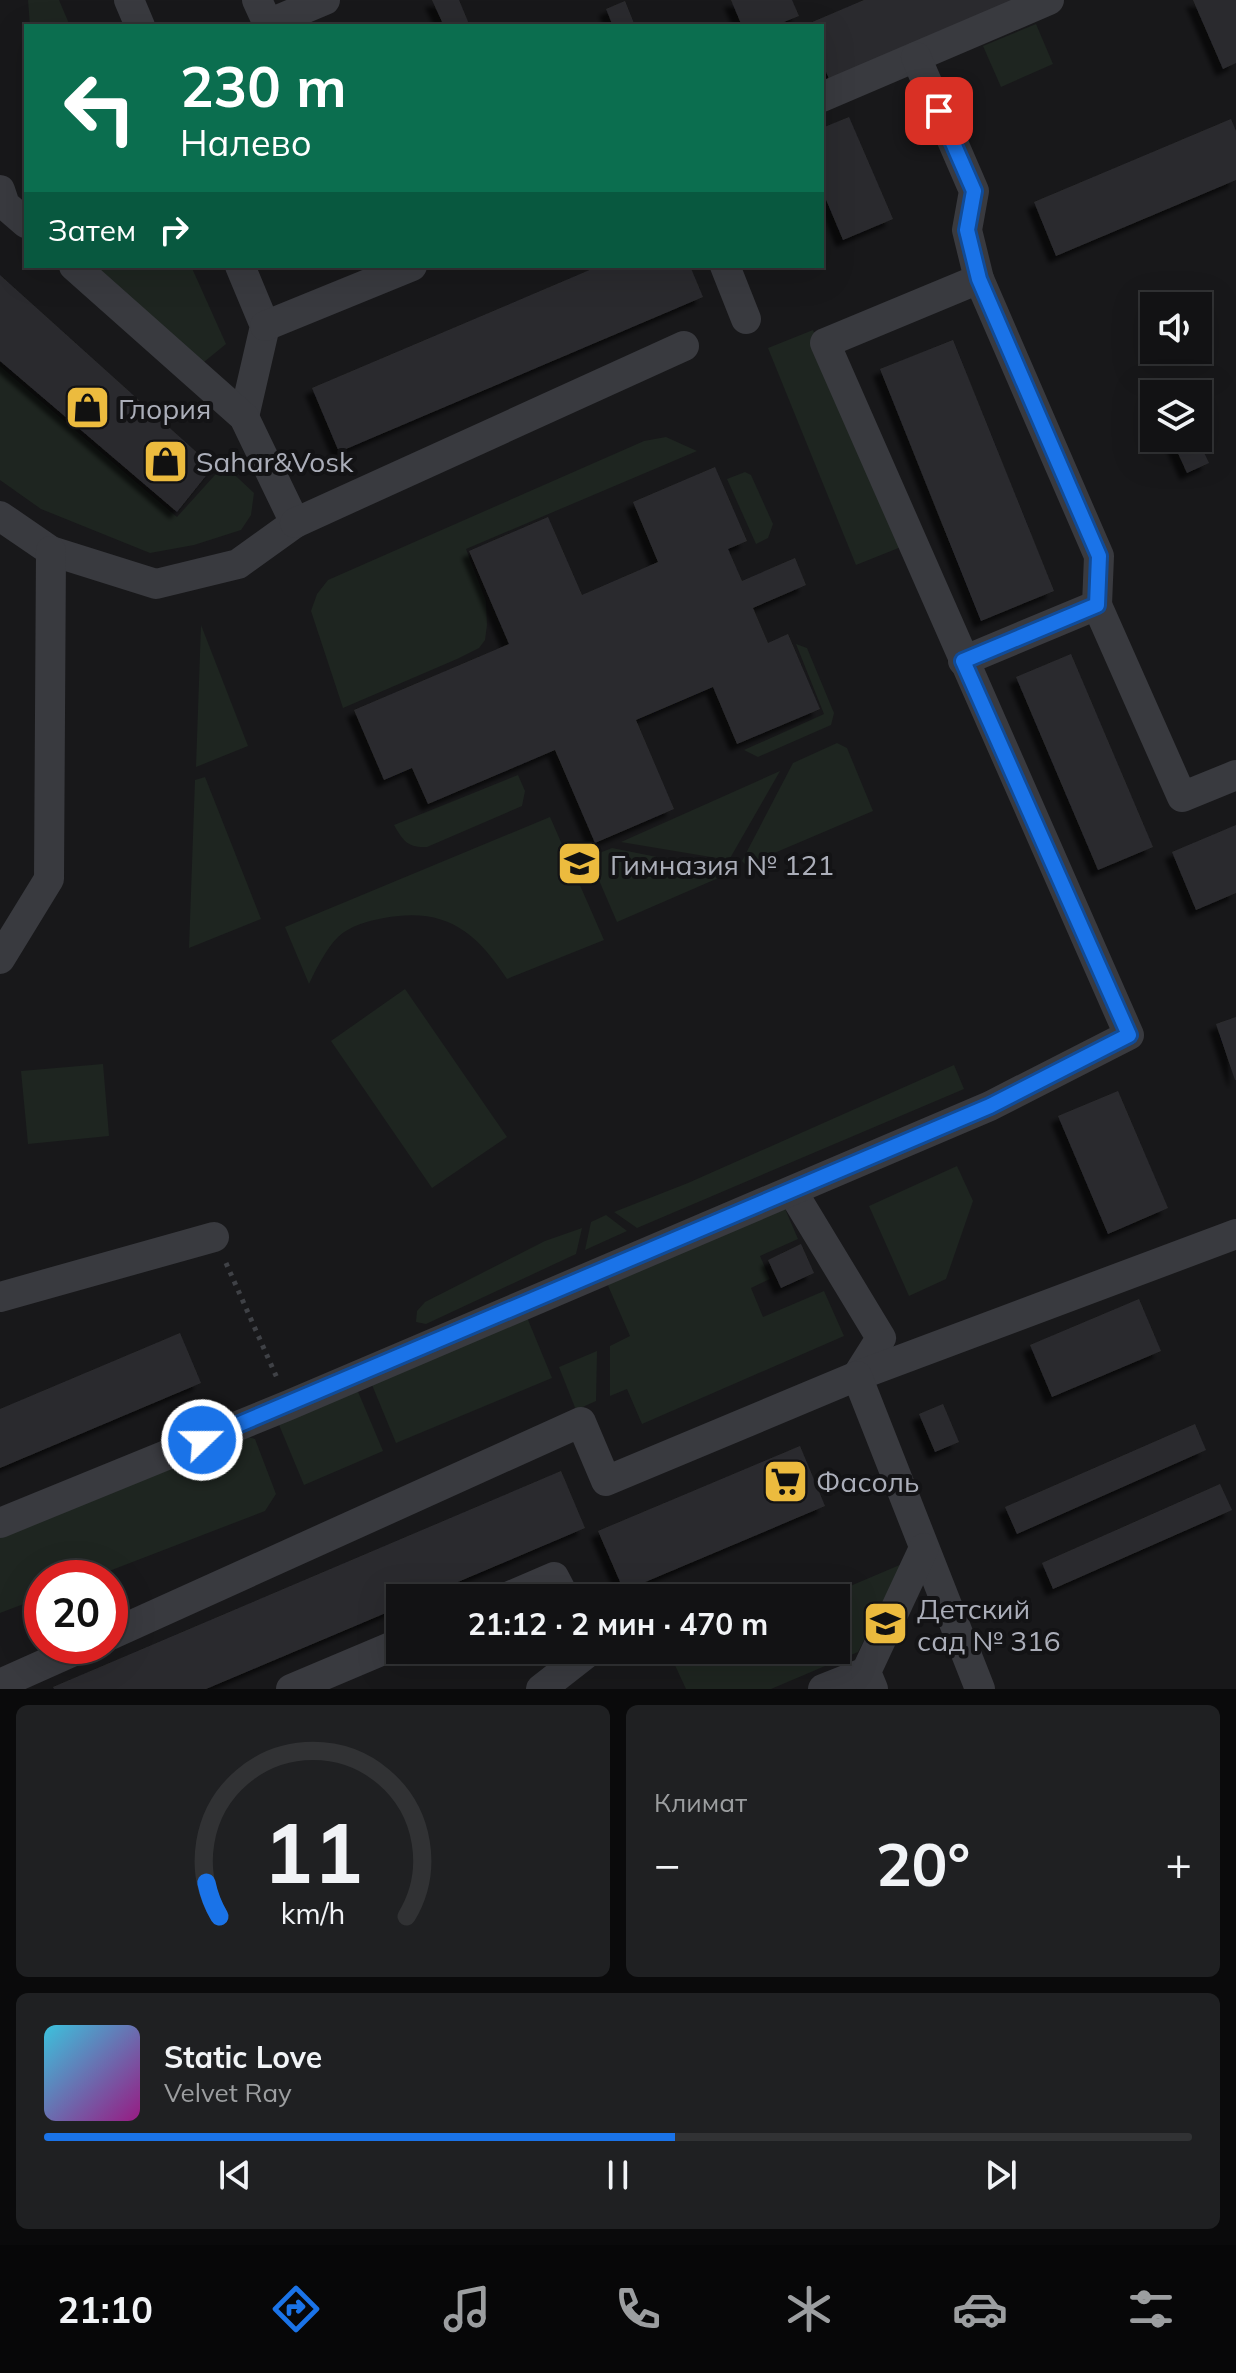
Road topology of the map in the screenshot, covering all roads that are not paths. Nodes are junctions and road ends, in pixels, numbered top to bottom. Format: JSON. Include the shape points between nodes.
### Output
{"nodes":[{"id":1,"x":129,"y":0,"type":"edge"},
{"id":2,"x":257,"y":0,"type":"edge"},
{"id":3,"x":325,"y":0,"type":"edge"},
{"id":4,"x":1049,"y":0,"type":"edge"},
{"id":5,"x":139,"y":24,"type":"edge"},
{"id":6,"x":916,"y":57,"type":"junction"},
{"id":7,"x":824,"y":96,"type":"edge"},
{"id":8,"x":0,"y":190,"type":"edge"},
{"id":9,"x":24,"y":221,"type":"edge"},
{"id":10,"x":76,"y":268,"type":"edge"},
{"id":11,"x":241,"y":268,"type":"edge"},
{"id":12,"x":407,"y":268,"type":"edge"},
{"id":13,"x":726,"y":268,"type":"edge"},
{"id":14,"x":979,"y":279,"type":"junction"},
{"id":15,"x":746,"y":319,"type":"dead end"},
{"id":16,"x":265,"y":326,"type":"junction"},
{"id":17,"x":684,"y":346,"type":"dead end"},
{"id":18,"x":244,"y":417,"type":"junction"},
{"id":19,"x":0,"y":516,"type":"edge"},
{"id":20,"x":295,"y":523,"type":"junction"},
{"id":21,"x":51,"y":551,"type":"junction"},
{"id":22,"x":1097,"y":605,"type":"junction"},
{"id":23,"x":963,"y":661,"type":"junction"},
{"id":24,"x":1236,"y":775,"type":"edge"},
{"id":25,"x":0,"y":959,"type":"edge"},
{"id":26,"x":792,"y":1191,"type":"junction"},
{"id":27,"x":1236,"y":1234,"type":"edge"},
{"id":28,"x":214,"y":1237,"type":"road end"},
{"id":29,"x":0,"y":1297,"type":"edge"},
{"id":30,"x":857,"y":1376,"type":"junction"},
{"id":31,"x":0,"y":1523,"type":"edge"},
{"id":32,"x":924,"y":1548,"type":"junction"},
{"id":33,"x":538,"y":1584,"type":"edge"},
{"id":34,"x":558,"y":1584,"type":"edge"},
{"id":35,"x":128,"y":1627,"type":"edge"},
{"id":36,"x":386,"y":1649,"type":"edge"},
{"id":37,"x":45,"y":1664,"type":"edge"},
{"id":38,"x":573,"y":1664,"type":"edge"},
{"id":39,"x":870,"y":1680,"type":"edge"},
{"id":40,"x":0,"y":1684,"type":"edge"},
{"id":41,"x":291,"y":1689,"type":"edge"},
{"id":42,"x":541,"y":1689,"type":"edge"},
{"id":43,"x":823,"y":1689,"type":"edge"},
{"id":44,"x":980,"y":1689,"type":"edge"}],
"edges":[{"from":1,"to":5,"type":"lane"},
{"from":2,"to":3,"type":"lane","via":[[268,24]]},
{"from":4,"to":6,"type":"lane"},
{"from":6,"to":7,"type":"lane"},
{"from":6,"to":14,"type":"lane","via":[[974,191],[967,230]]},
{"from":8,"to":9,"type":"lane","via":[[5,205]]},
{"from":10,"to":18,"type":"lane"},
{"from":11,"to":16,"type":"lane"},
{"from":12,"to":16,"type":"lane"},
{"from":13,"to":15,"type":"lane"},
{"from":14,"to":22,"type":"lane","via":[[1099,556]]},
{"from":14,"to":23,"type":"lane","via":[[825,343]]},
{"from":16,"to":18,"type":"lane"},
{"from":17,"to":20,"type":"lane"},
{"from":18,"to":20,"type":"lane"},
{"from":19,"to":21,"type":"lane"},
{"from":20,"to":21,"type":"lane","via":[[238,564],[156,584]]},
{"from":21,"to":25,"type":"lane","via":[[49,879]]},
{"from":22,"to":23,"type":"lane"},
{"from":22,"to":24,"type":"lane","via":[[1182,797]]},
{"from":23,"to":26,"type":"lane","via":[[1129,1035],[990,1106]]},
{"from":26,"to":30,"type":"lane","via":[[881,1338]]},
{"from":26,"to":31,"type":"lane"},
{"from":27,"to":30,"type":"lane"},
{"from":28,"to":29,"type":"lane"},
{"from":30,"to":32,"type":"lane"},
{"from":30,"to":35,"type":"lane","via":[[606,1481],[581,1422]]},
{"from":32,"to":39,"type":"lane"},
{"from":32,"to":44,"type":"lane"},
{"from":33,"to":34,"type":"lane","via":[[554,1577]]},
{"from":36,"to":41,"type":"lane"},
{"from":37,"to":40,"type":"lane"},
{"from":38,"to":42,"type":"lane"},
{"from":39,"to":43,"type":"lane"}]}
